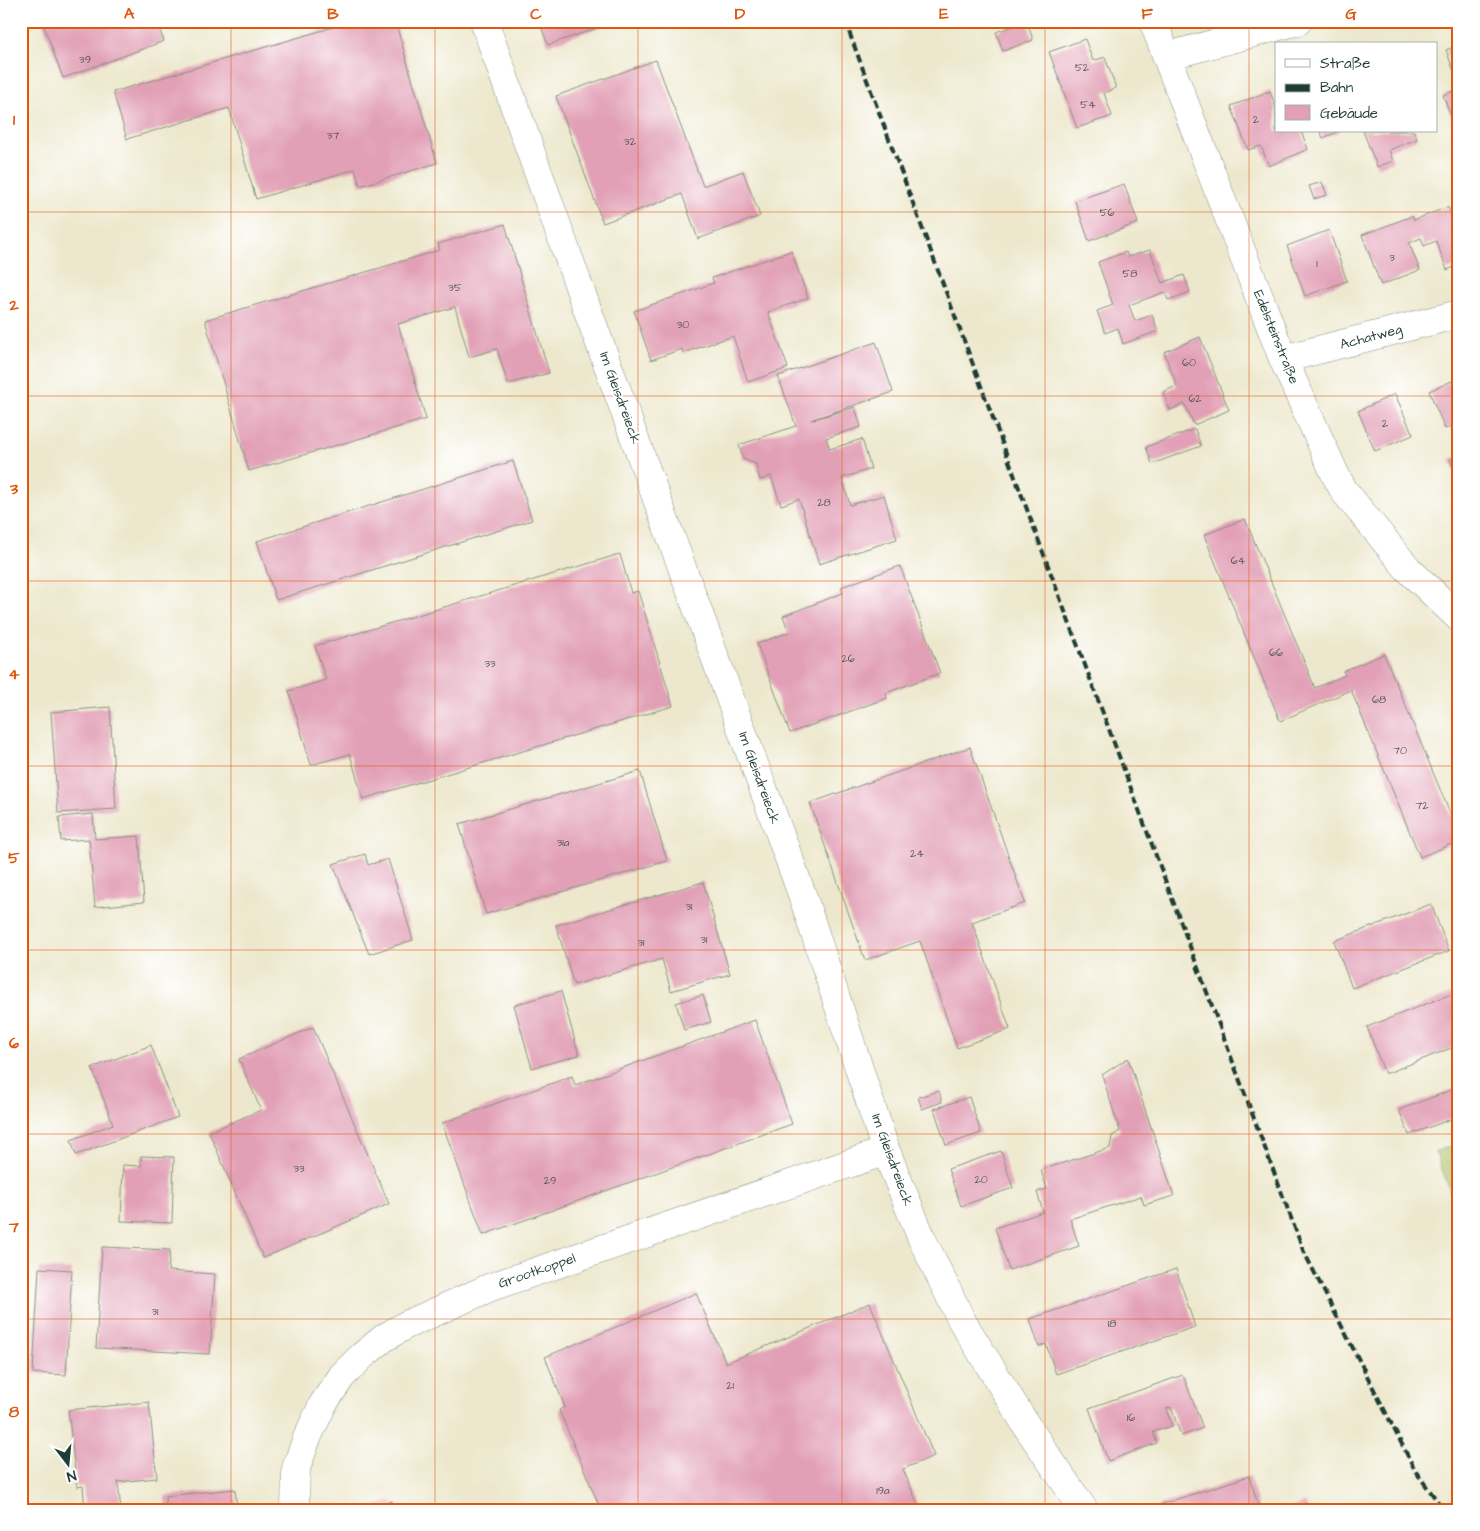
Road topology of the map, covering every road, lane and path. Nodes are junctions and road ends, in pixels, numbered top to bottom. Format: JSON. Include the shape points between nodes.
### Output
{"nodes":[{"id":1,"x":484,"y":21,"type":"edge"},
{"id":2,"x":1153,"y":21,"type":"edge"},
{"id":3,"x":1298,"y":21,"type":"edge"},
{"id":4,"x":1168,"y":56,"type":"junction"},
{"id":5,"x":1459,"y":314,"type":"edge"},
{"id":6,"x":1284,"y":359,"type":"junction"},
{"id":7,"x":1459,"y":618,"type":"edge"},
{"id":8,"x":886,"y":1151,"type":"junction"},
{"id":9,"x":295,"y":1510,"type":"edge"},
{"id":10,"x":1084,"y":1510,"type":"edge"}],
"edges":[{"from":1,"to":8,"type":"street","name":"Im Gleisdreieck","via":[[803,897]]},
{"from":2,"to":4,"type":"street","name":"Edelsteinstraße"},
{"from":3,"to":4,"type":"street"},
{"from":4,"to":6,"type":"street","name":"Edelsteinstraße"},
{"from":5,"to":6,"type":"street","name":"Achatweg"},
{"from":6,"to":7,"type":"street","name":"Edelsteinstraße","via":[[1344,491],[1408,569]]},
{"from":8,"to":9,"type":"street","name":"Grootkoppel","via":[[491,1287],[384,1338],[342,1376],[323,1404],[296,1468]]},
{"from":8,"to":10,"type":"street","name":"Im Gleisdreieck","via":[[922,1239],[962,1321],[1028,1428]]}]}
